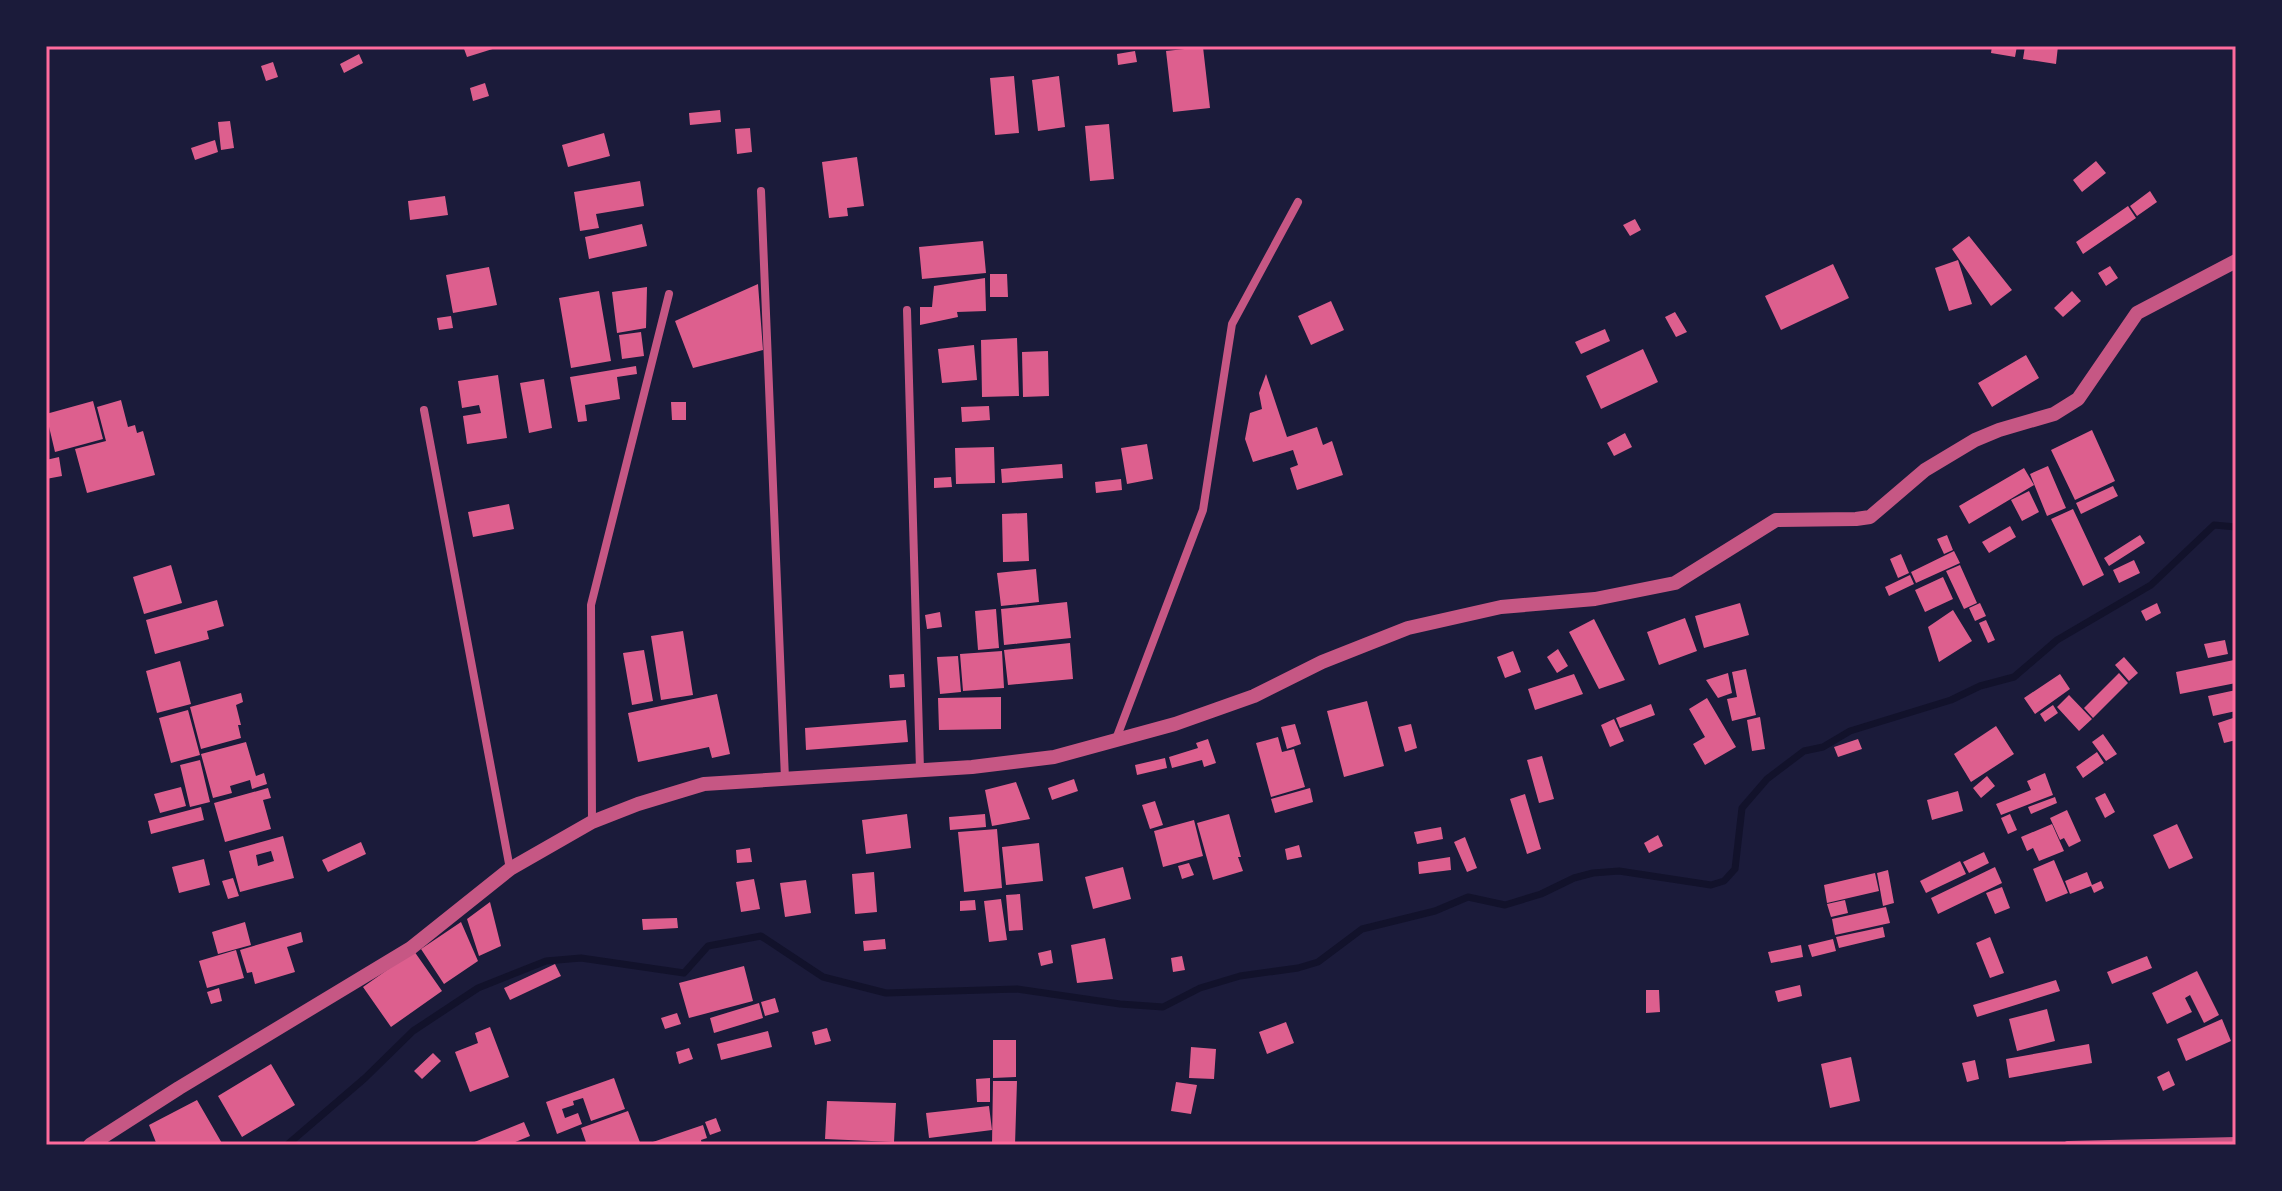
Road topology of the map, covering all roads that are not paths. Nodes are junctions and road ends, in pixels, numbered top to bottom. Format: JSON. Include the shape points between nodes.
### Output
{"nodes":[{"id":1,"x":761,"y":191,"type":"dead end"},
{"id":2,"x":1298,"y":202,"type":"dead end"},
{"id":3,"x":2236,"y":261,"type":"edge"},
{"id":4,"x":669,"y":294,"type":"dead end"},
{"id":5,"x":907,"y":310,"type":"dead end"},
{"id":6,"x":424,"y":410,"type":"dead end"},
{"id":7,"x":1116,"y":740,"type":"junction"},
{"id":8,"x":920,"y":770,"type":"junction"},
{"id":9,"x":785,"y":779,"type":"junction"},
{"id":10,"x":592,"y":822,"type":"junction"},
{"id":11,"x":510,"y":869,"type":"junction"},
{"id":12,"x":2236,"y":1141,"type":"edge"},
{"id":13,"x":90,"y":1145,"type":"edge"},
{"id":14,"x":2068,"y":1145,"type":"edge"}],
"edges":[{"from":1,"to":9,"type":"street"},
{"from":2,"to":7,"type":"street","via":[[1232,324],[1203,510]]},
{"from":3,"to":7,"type":"street","via":[[2137,313],[2078,399],[2054,414],[1975,440],[1925,470],[1870,517],[1776,520],[1675,583],[1595,599],[1501,607],[1408,628],[1254,696]]},
{"from":4,"to":10,"type":"street","via":[[591,605]]},
{"from":5,"to":8,"type":"street"},
{"from":6,"to":11,"type":"street"},
{"from":7,"to":8,"type":"street","via":[[1054,757]]},
{"from":8,"to":9,"type":"street"},
{"from":9,"to":10,"type":"street","via":[[704,784]]},
{"from":10,"to":11,"type":"street"},
{"from":11,"to":13,"type":"street","via":[[411,948]]},
{"from":12,"to":14,"type":"street"}]}
